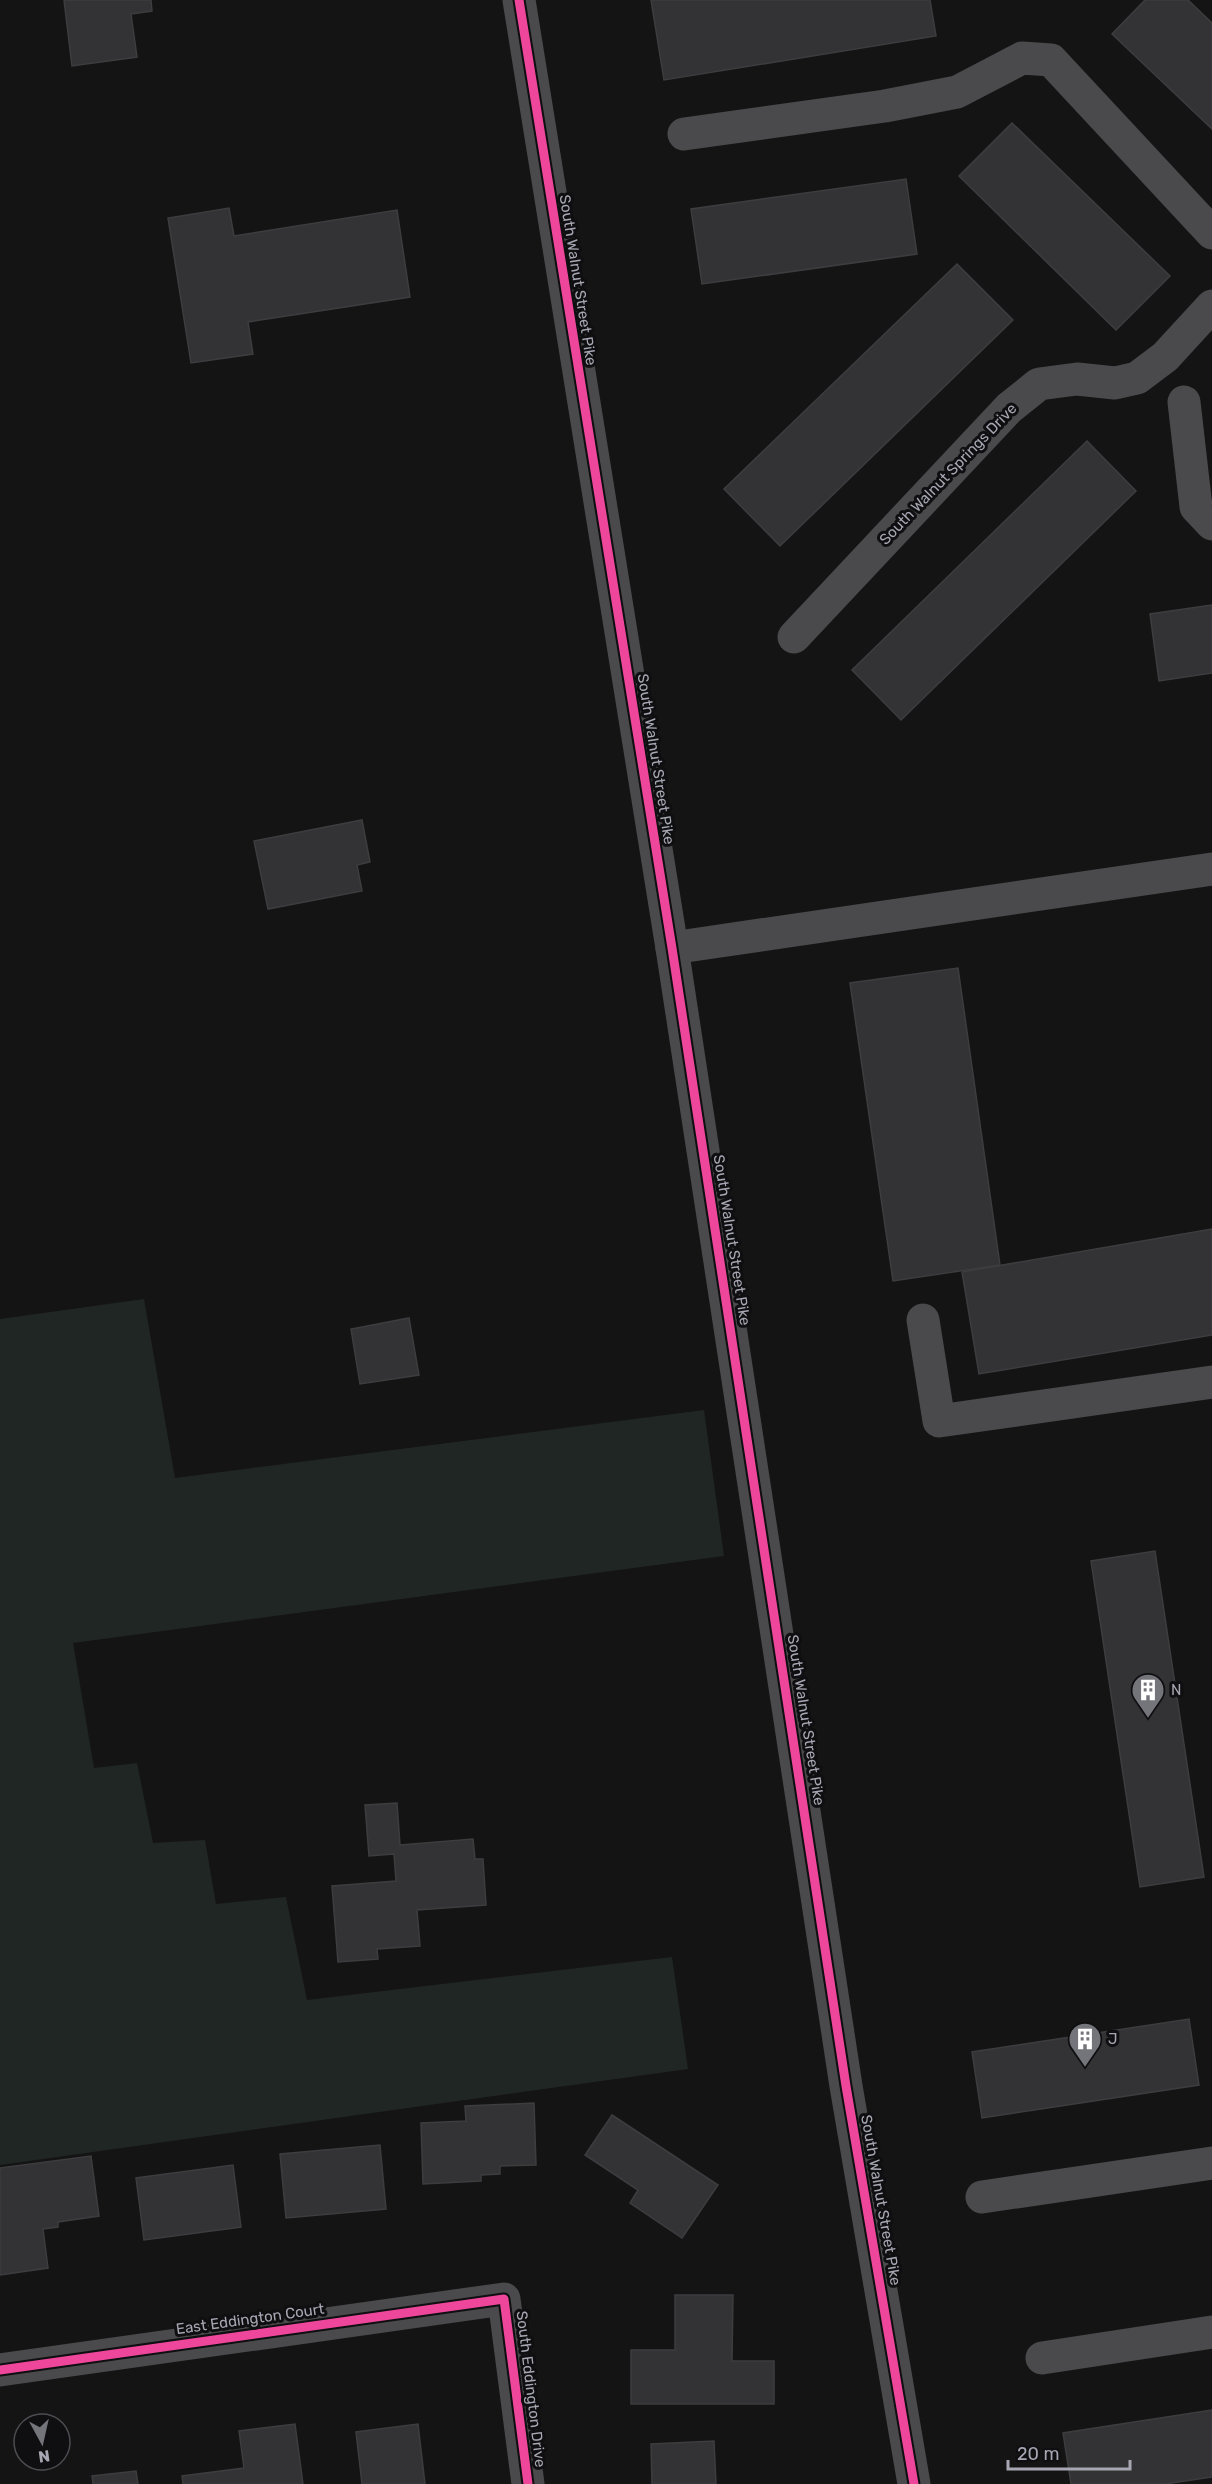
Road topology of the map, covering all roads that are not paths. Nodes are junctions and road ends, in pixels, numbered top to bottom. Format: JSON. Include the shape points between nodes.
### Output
{"nodes":[{"id":1,"x":519,"y":0,"type":"edge"},
{"id":2,"x":684,"y":134,"type":"dead end"},
{"id":3,"x":1212,"y":233,"type":"edge"},
{"id":4,"x":1212,"y":306,"type":"edge"},
{"id":5,"x":1184,"y":402,"type":"dead end"},
{"id":6,"x":1212,"y":524,"type":"edge"},
{"id":7,"x":794,"y":637,"type":"dead end"},
{"id":8,"x":1212,"y":868,"type":"edge"},
{"id":9,"x":672,"y":948,"type":"junction"},
{"id":10,"x":923,"y":1320,"type":"dead end"},
{"id":11,"x":1212,"y":1382,"type":"edge"},
{"id":12,"x":1212,"y":2163,"type":"edge"},
{"id":13,"x":982,"y":2197,"type":"dead end"},
{"id":14,"x":504,"y":2299,"type":"joint"},
{"id":15,"x":1212,"y":2332,"type":"edge"},
{"id":16,"x":1042,"y":2358,"type":"dead end"},
{"id":17,"x":0,"y":2370,"type":"edge"},
{"id":18,"x":528,"y":2484,"type":"edge"},
{"id":19,"x":914,"y":2484,"type":"edge"}],
"edges":[{"from":1,"to":9,"type":"street","name":"South Walnut Street Pike"},
{"from":2,"to":3,"type":"street","via":[[957,92],[1022,58],[1051,60]]},
{"from":4,"to":7,"type":"street","name":"South Walnut Springs Drive","via":[[1165,357],[1137,378],[1115,383],[1077,379],[1039,384],[1009,408]]},
{"from":5,"to":6,"type":"street","via":[[1196,507]]},
{"from":8,"to":9,"type":"street"},
{"from":9,"to":19,"type":"street","name":"South Walnut Street Pike","via":[[846,2086]]},
{"from":10,"to":11,"type":"street","via":[[939,1421]]},
{"from":12,"to":13,"type":"street"},
{"from":14,"to":17,"type":"street","name":"East Eddington Court"},
{"from":14,"to":18,"type":"street","name":"South Eddington Drive"},
{"from":15,"to":16,"type":"street"}]}
